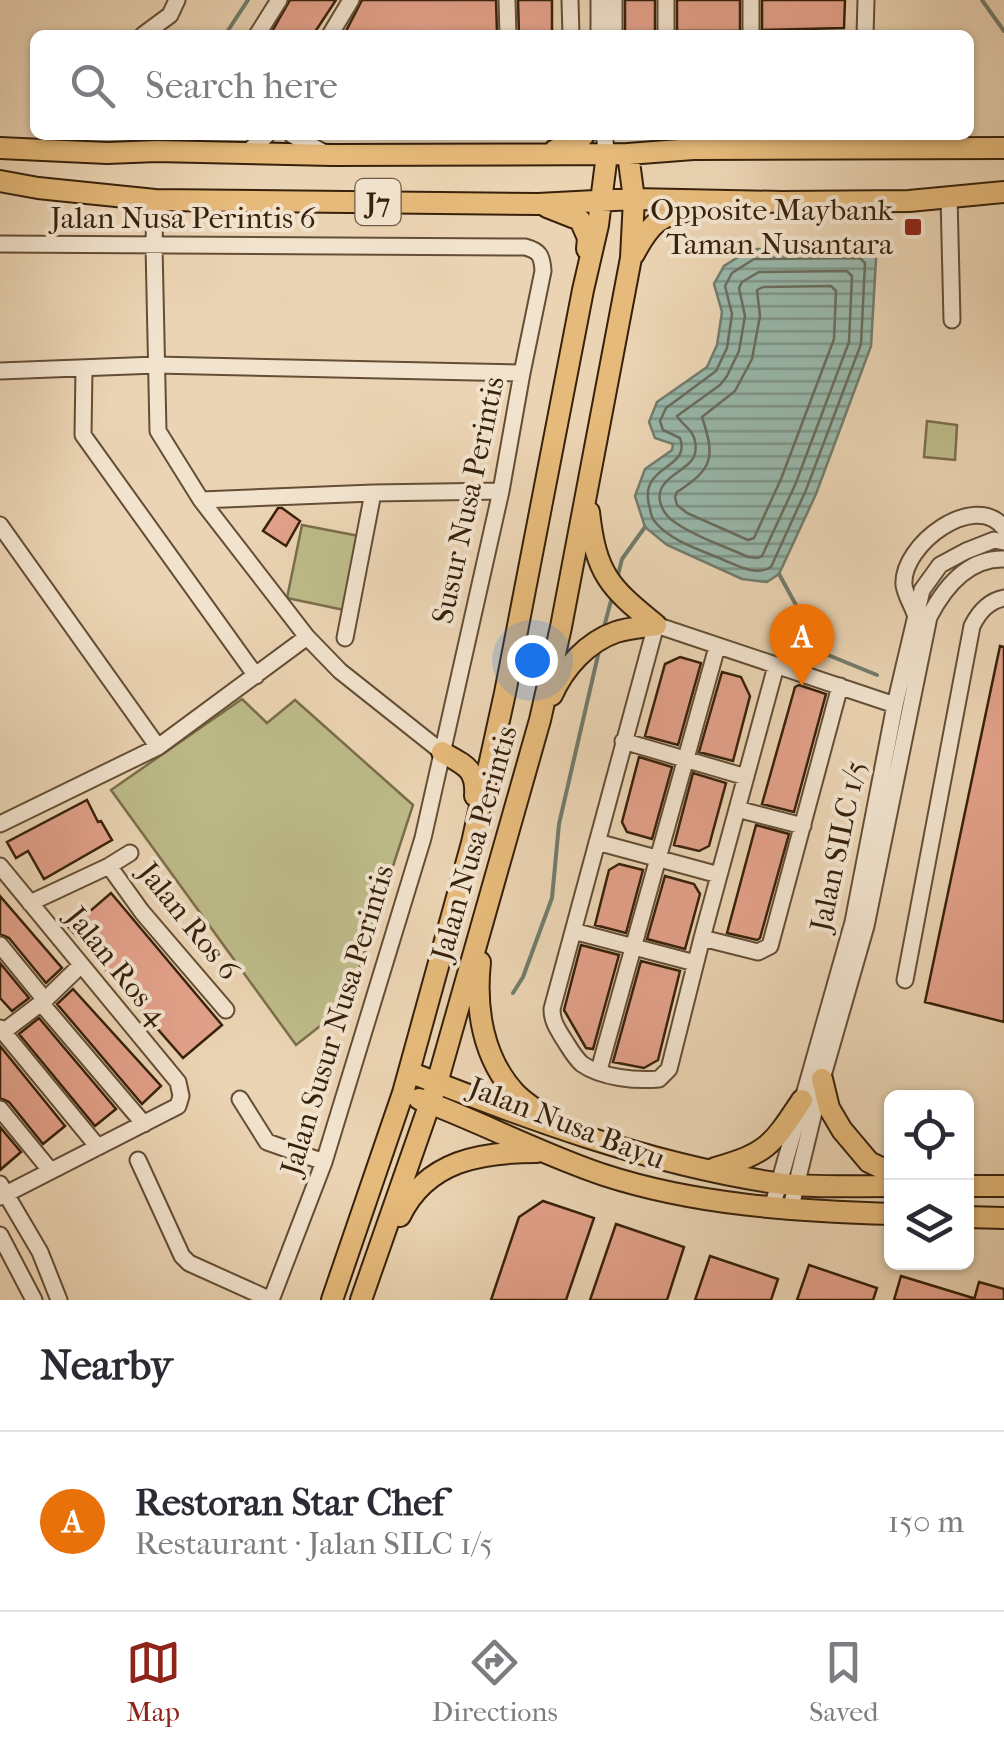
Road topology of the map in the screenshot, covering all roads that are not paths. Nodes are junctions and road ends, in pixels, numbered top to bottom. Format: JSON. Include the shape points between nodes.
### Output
{"nodes":[{"id":1,"x":178,"y":0,"type":"edge"},
{"id":2,"x":279,"y":0,"type":"edge"},
{"id":3,"x":351,"y":0,"type":"edge"},
{"id":4,"x":507,"y":0,"type":"edge"},
{"id":5,"x":570,"y":0,"type":"edge"},
{"id":6,"x":599,"y":0,"type":"edge"},
{"id":7,"x":614,"y":0,"type":"edge"},
{"id":8,"x":666,"y":0,"type":"edge"},
{"id":9,"x":751,"y":0,"type":"edge"},
{"id":10,"x":866,"y":0,"type":"edge"},
{"id":11,"x":150,"y":30,"type":"edge"},
{"id":12,"x":260,"y":30,"type":"edge"},
{"id":13,"x":333,"y":30,"type":"edge"},
{"id":14,"x":508,"y":30,"type":"edge"},
{"id":15,"x":570,"y":30,"type":"edge"},
{"id":16,"x":599,"y":30,"type":"edge"},
{"id":17,"x":614,"y":30,"type":"edge"},
{"id":18,"x":666,"y":30,"type":"edge"},
{"id":19,"x":751,"y":30,"type":"edge"},
{"id":20,"x":866,"y":30,"type":"edge"},
{"id":21,"x":261,"y":140,"type":"edge"},
{"id":22,"x":302,"y":140,"type":"edge"},
{"id":23,"x":578,"y":140,"type":"edge"},
{"id":24,"x":850,"y":140,"type":"edge"},
{"id":25,"x":881,"y":140,"type":"edge"},
{"id":26,"x":107,"y":144,"type":"edge"},
{"id":27,"x":615,"y":144,"type":"edge"},
{"id":28,"x":910,"y":146,"type":"junction"},
{"id":29,"x":0,"y":148,"type":"edge"},
{"id":30,"x":817,"y":148,"type":"junction"},
{"id":31,"x":1004,"y":148,"type":"edge"},
{"id":32,"x":245,"y":154,"type":"junction"},
{"id":33,"x":332,"y":155,"type":"junction"},
{"id":34,"x":544,"y":155,"type":"junction"},
{"id":35,"x":0,"y":181,"type":"edge"},
{"id":36,"x":1004,"y":192,"type":"edge"},
{"id":37,"x":950,"y":196,"type":"junction"},
{"id":38,"x":634,"y":199,"type":"junction"},
{"id":39,"x":155,"y":200,"type":"junction"},
{"id":40,"x":602,"y":200,"type":"junction"},
{"id":41,"x":782,"y":202,"type":"junction"},
{"id":42,"x":538,"y":204,"type":"junction"},
{"id":43,"x":0,"y":244,"type":"edge"},
{"id":44,"x":154,"y":246,"type":"junction"},
{"id":45,"x":542,"y":258,"type":"joint"},
{"id":46,"x":631,"y":258,"type":"junction"},
{"id":47,"x":583,"y":290,"type":"junction"},
{"id":48,"x":952,"y":320,"type":"dead end"},
{"id":49,"x":156,"y":365,"type":"junction"},
{"id":50,"x":84,"y":368,"type":"junction"},
{"id":51,"x":0,"y":372,"type":"edge"},
{"id":52,"x":522,"y":373,"type":"junction"},
{"id":53,"x":587,"y":490,"type":"junction"},
{"id":54,"x":501,"y":491,"type":"junction"},
{"id":55,"x":373,"y":493,"type":"junction"},
{"id":56,"x":201,"y":500,"type":"junction"},
{"id":57,"x":0,"y":525,"type":"edge"},
{"id":58,"x":1004,"y":528,"type":"edge"},
{"id":59,"x":1004,"y":542,"type":"edge"},
{"id":60,"x":1004,"y":560,"type":"edge"},
{"id":61,"x":1004,"y":598,"type":"edge"},
{"id":62,"x":915,"y":614,"type":"junction"},
{"id":63,"x":656,"y":625,"type":"junction"},
{"id":64,"x":307,"y":637,"type":"junction"},
{"id":65,"x":345,"y":638,"type":"dead end"},
{"id":66,"x":717,"y":647,"type":"junction"},
{"id":67,"x":776,"y":666,"type":"junction"},
{"id":68,"x":256,"y":676,"type":"junction"},
{"id":69,"x":840,"y":686,"type":"junction"},
{"id":70,"x":505,"y":694,"type":"junction"},
{"id":71,"x":895,"y":705,"type":"junction"},
{"id":72,"x":540,"y":720,"type":"junction"},
{"id":73,"x":623,"y":742,"type":"junction"},
{"id":74,"x":158,"y":747,"type":"junction"},
{"id":75,"x":442,"y":752,"type":"junction"},
{"id":76,"x":686,"y":760,"type":"junction"},
{"id":77,"x":746,"y":778,"type":"junction"},
{"id":78,"x":737,"y":809,"type":"junction"},
{"id":79,"x":0,"y":824,"type":"edge"},
{"id":80,"x":803,"y":826,"type":"junction"},
{"id":81,"x":596,"y":842,"type":"junction"},
{"id":82,"x":472,"y":843,"type":"junction"},
{"id":83,"x":130,"y":852,"type":"dead end"},
{"id":84,"x":658,"y":858,"type":"junction"},
{"id":85,"x":109,"y":866,"type":"junction"},
{"id":86,"x":2,"y":871,"type":"edge"},
{"id":87,"x":719,"y":875,"type":"junction"},
{"id":88,"x":494,"y":886,"type":"junction"},
{"id":89,"x":30,"y":903,"type":"junction"},
{"id":90,"x":573,"y":931,"type":"junction"},
{"id":91,"x":702,"y":938,"type":"junction"},
{"id":92,"x":0,"y":945,"type":"edge"},
{"id":93,"x":633,"y":947,"type":"junction"},
{"id":94,"x":695,"y":964,"type":"junction"},
{"id":95,"x":80,"y":966,"type":"junction"},
{"id":96,"x":905,"y":980,"type":"dead end"},
{"id":97,"x":42,"y":1001,"type":"junction"},
{"id":98,"x":226,"y":1010,"type":"dead end"},
{"id":99,"x":2,"y":1030,"type":"edge"},
{"id":100,"x":599,"y":1070,"type":"junction"},
{"id":101,"x":822,"y":1079,"type":"junction"},
{"id":102,"x":406,"y":1083,"type":"junction"},
{"id":103,"x":433,"y":1093,"type":"junction"},
{"id":104,"x":240,"y":1098,"type":"dead end"},
{"id":105,"x":802,"y":1100,"type":"junction"},
{"id":106,"x":0,"y":1110,"type":"edge"},
{"id":107,"x":144,"y":1124,"type":"junction"},
{"id":108,"x":557,"y":1126,"type":"junction"},
{"id":109,"x":613,"y":1146,"type":"junction"},
{"id":110,"x":98,"y":1147,"type":"junction"},
{"id":111,"x":549,"y":1152,"type":"junction"},
{"id":112,"x":138,"y":1160,"type":"dead end"},
{"id":113,"x":324,"y":1162,"type":"junction"},
{"id":114,"x":673,"y":1164,"type":"junction"},
{"id":115,"x":884,"y":1169,"type":"edge"},
{"id":116,"x":50,"y":1170,"type":"junction"},
{"id":117,"x":708,"y":1170,"type":"junction"},
{"id":118,"x":602,"y":1174,"type":"junction"},
{"id":119,"x":788,"y":1184,"type":"junction"},
{"id":120,"x":884,"y":1186,"type":"edge"},
{"id":121,"x":974,"y":1186,"type":"edge"},
{"id":122,"x":1004,"y":1186,"type":"edge"},
{"id":123,"x":2,"y":1191,"type":"edge"},
{"id":124,"x":665,"y":1192,"type":"junction"},
{"id":125,"x":781,"y":1210,"type":"junction"},
{"id":126,"x":884,"y":1214,"type":"edge"},
{"id":127,"x":974,"y":1217,"type":"edge"},
{"id":128,"x":1004,"y":1218,"type":"edge"},
{"id":129,"x":0,"y":1235,"type":"edge"},
{"id":130,"x":364,"y":1293,"type":"edge"},
{"id":131,"x":34,"y":1300,"type":"edge"},
{"id":132,"x":59,"y":1300,"type":"edge"},
{"id":133,"x":271,"y":1300,"type":"edge"},
{"id":134,"x":332,"y":1300,"type":"edge"}],
"edges":[{"from":1,"to":11,"type":"street"},
{"from":2,"to":12,"type":"street"},
{"from":3,"to":13,"type":"street"},
{"from":4,"to":14,"type":"street"},
{"from":5,"to":15,"type":"street"},
{"from":6,"to":16,"type":"street"},
{"from":7,"to":17,"type":"street"},
{"from":8,"to":18,"type":"street"},
{"from":9,"to":19,"type":"street"},
{"from":10,"to":20,"type":"street"},
{"from":21,"to":32,"type":"street"},
{"from":22,"to":33,"type":"street"},
{"from":23,"to":34,"type":"main road"},
{"from":24,"to":30,"type":"main road"},
{"from":25,"to":28,"type":"main road"},
{"from":26,"to":29,"type":"main road","number":"J7"},
{"from":26,"to":32,"type":"main road","number":"J7"},
{"from":27,"to":30,"type":"main road","number":"J7"},
{"from":27,"to":34,"type":"main road","number":"J7"},
{"from":27,"to":38,"type":"main road","name":"Jalan Nusa Perintis"},
{"from":27,"to":40,"type":"main road","name":"Jalan Nusa Perintis"},
{"from":28,"to":30,"type":"main road","number":"J7"},
{"from":28,"to":31,"type":"main road","number":"J7"},
{"from":32,"to":33,"type":"main road","number":"J7"},
{"from":33,"to":34,"type":"main road","number":"J7"},
{"from":35,"to":39,"type":"main road","number":"J7"},
{"from":36,"to":37,"type":"main road","number":"J7"},
{"from":37,"to":41,"type":"main road","number":"J7"},
{"from":37,"to":48,"type":"street"},
{"from":38,"to":40,"type":"main road","number":"J7"},
{"from":38,"to":41,"type":"main road","number":"J7"},
{"from":38,"to":46,"type":"main road","name":"Jalan Nusa Perintis"},
{"from":39,"to":42,"type":"main road","number":"J7"},
{"from":39,"to":44,"type":"street"},
{"from":40,"to":42,"type":"main road","number":"J7"},
{"from":40,"to":47,"type":"main road","name":"Jalan Nusa Perintis"},
{"from":41,"to":46,"type":"main road","via":[[660,218]]},
{"from":42,"to":47,"type":"main road","via":[[580,220],[588,238]]},
{"from":43,"to":44,"type":"street","name":"Jalan Nusa Perintis 6"},
{"from":44,"to":45,"type":"street","name":"Jalan Nusa Perintis 6","via":[[525,247]]},
{"from":44,"to":49,"type":"street"},
{"from":45,"to":52,"type":"street","name":"Susur Nusa Perintis"},
{"from":46,"to":53,"type":"main road","name":"Jalan Nusa Perintis"},
{"from":47,"to":70,"type":"main road","name":"Jalan Nusa Perintis"},
{"from":49,"to":50,"type":"street"},
{"from":49,"to":52,"type":"street"},
{"from":49,"to":56,"type":"street","via":[[158,431]]},
{"from":50,"to":51,"type":"street"},
{"from":50,"to":68,"type":"street","via":[[83,436]]},
{"from":52,"to":54,"type":"street","name":"Susur Nusa Perintis"},
{"from":53,"to":63,"type":"main road","via":[[593,542],[607,580]]},
{"from":53,"to":72,"type":"main road","name":"Jalan Nusa Perintis"},
{"from":54,"to":55,"type":"street"},
{"from":54,"to":75,"type":"street","name":"Susur Nusa Perintis"},
{"from":55,"to":56,"type":"street"},
{"from":55,"to":65,"type":"street"},
{"from":56,"to":64,"type":"street"},
{"from":57,"to":74,"type":"street"},
{"from":58,"to":62,"type":"street","via":[[978,515],[925,538],[907,564],[904,586]]},
{"from":59,"to":62,"type":"street","name":"Jalan SILC 1/5","via":[[994,540],[940,564]]},
{"from":60,"to":101,"type":"street","name":"Jalan SILC 1/5","via":[[982,562],[960,576],[929,617],[866,926]]},
{"from":61,"to":96,"type":"street","via":[[987,605],[972,626]]},
{"from":62,"to":71,"type":"street","name":"Jalan SILC 1/5"},
{"from":63,"to":66,"type":"street"},
{"from":63,"to":72,"type":"main road","via":[[618,632],[580,654]]},
{"from":63,"to":73,"type":"street"},
{"from":64,"to":68,"type":"street"},
{"from":64,"to":75,"type":"street"},
{"from":66,"to":67,"type":"street"},
{"from":66,"to":76,"type":"street"},
{"from":67,"to":69,"type":"street"},
{"from":67,"to":77,"type":"street"},
{"from":68,"to":74,"type":"street"},
{"from":69,"to":71,"type":"street"},
{"from":69,"to":80,"type":"street"},
{"from":70,"to":75,"type":"main road","via":[[486,745],[474,753]]},
{"from":70,"to":82,"type":"main road","name":"Jalan Nusa Perintis"},
{"from":71,"to":105,"type":"street","name":"Jalan SILC 1/5","via":[[852,922]]},
{"from":72,"to":88,"type":"main road","name":"Jalan Nusa Perintis"},
{"from":73,"to":76,"type":"street"},
{"from":73,"to":81,"type":"street"},
{"from":74,"to":79,"type":"street"},
{"from":75,"to":82,"type":"main road","via":[[476,782]]},
{"from":75,"to":113,"type":"street","name":"Jalan Susur Nusa Perintis"},
{"from":76,"to":77,"type":"street"},
{"from":76,"to":84,"type":"street"},
{"from":77,"to":78,"type":"street"},
{"from":78,"to":80,"type":"street"},
{"from":78,"to":87,"type":"street"},
{"from":80,"to":91,"type":"street","via":[[770,946],[758,952]]},
{"from":81,"to":84,"type":"street"},
{"from":81,"to":90,"type":"street"},
{"from":82,"to":102,"type":"main road","name":"Jalan Nusa Perintis"},
{"from":83,"to":85,"type":"street"},
{"from":84,"to":87,"type":"street"},
{"from":84,"to":93,"type":"street"},
{"from":85,"to":89,"type":"street"},
{"from":85,"to":98,"type":"street","name":"Jalan Ros 6"},
{"from":86,"to":89,"type":"street","name":"Jalan Ros 4"},
{"from":87,"to":91,"type":"street"},
{"from":88,"to":103,"type":"main road","name":"Jalan Nusa Perintis"},
{"from":88,"to":108,"type":"main road","via":[[479,966],[479,1011],[490,1058],[516,1094]]},
{"from":89,"to":95,"type":"street","name":"Jalan Ros 4"},
{"from":90,"to":93,"type":"street"},
{"from":90,"to":100,"type":"street","via":[[552,1016],[579,1061]]},
{"from":91,"to":94,"type":"street"},
{"from":92,"to":97,"type":"street"},
{"from":93,"to":94,"type":"street"},
{"from":93,"to":100,"type":"street"},
{"from":94,"to":100,"type":"street","via":[[669,1068],[660,1079]]},
{"from":95,"to":97,"type":"street"},
{"from":95,"to":107,"type":"street","name":"Jalan Ros 4","via":[[178,1082],[178,1106]]},
{"from":97,"to":99,"type":"street"},
{"from":97,"to":107,"type":"street"},
{"from":99,"to":110,"type":"street"},
{"from":101,"to":115,"type":"main road","via":[[842,1130]]},
{"from":101,"to":119,"type":"street","name":"Jalan SILC 1/5"},
{"from":102,"to":103,"type":"main road","name":"Jalan Nusa Bayu"},
{"from":102,"to":134,"type":"main road","name":"Jalan Nusa Perintis"},
{"from":103,"to":108,"type":"main road","name":"Jalan Nusa Bayu"},
{"from":103,"to":111,"type":"main road","name":"Jalan Nusa Bayu"},
{"from":103,"to":130,"type":"main road","name":"Jalan Nusa Perintis"},
{"from":104,"to":113,"type":"street","via":[[268,1142]]},
{"from":105,"to":117,"type":"main road","via":[[759,1154]]},
{"from":105,"to":119,"type":"street","name":"Jalan SILC 1/5"},
{"from":106,"to":116,"type":"street"},
{"from":107,"to":110,"type":"street"},
{"from":108,"to":109,"type":"main road","name":"Jalan Nusa Bayu"},
{"from":109,"to":114,"type":"main road","name":"Jalan Nusa Bayu"},
{"from":109,"to":118,"type":"main road"},
{"from":110,"to":116,"type":"street"},
{"from":111,"to":118,"type":"main road","name":"Jalan Nusa Bayu"},
{"from":111,"to":130,"type":"main road","via":[[500,1152],[441,1170],[407,1202]]},
{"from":112,"to":133,"type":"street","via":[[182,1256]]},
{"from":113,"to":133,"type":"street","name":"Jalan Susur Nusa Perintis"},
{"from":114,"to":117,"type":"main road","name":"Jalan Nusa Bayu"},
{"from":114,"to":124,"type":"main road"},
{"from":116,"to":123,"type":"street"},
{"from":117,"to":119,"type":"main road","name":"Jalan Nusa Bayu"},
{"from":118,"to":124,"type":"main road","name":"Jalan Nusa Bayu"},
{"from":119,"to":120,"type":"main road","name":"Jalan Nusa Bayu"},
{"from":119,"to":125,"type":"street","name":"Jalan SILC 1/5"},
{"from":121,"to":122,"type":"main road"},
{"from":123,"to":132,"type":"street","via":[[40,1252]]},
{"from":124,"to":125,"type":"main road","name":"Jalan Nusa Bayu"},
{"from":125,"to":126,"type":"main road","name":"Jalan Nusa Bayu"},
{"from":127,"to":128,"type":"main road"},
{"from":129,"to":131,"type":"street"}]}
